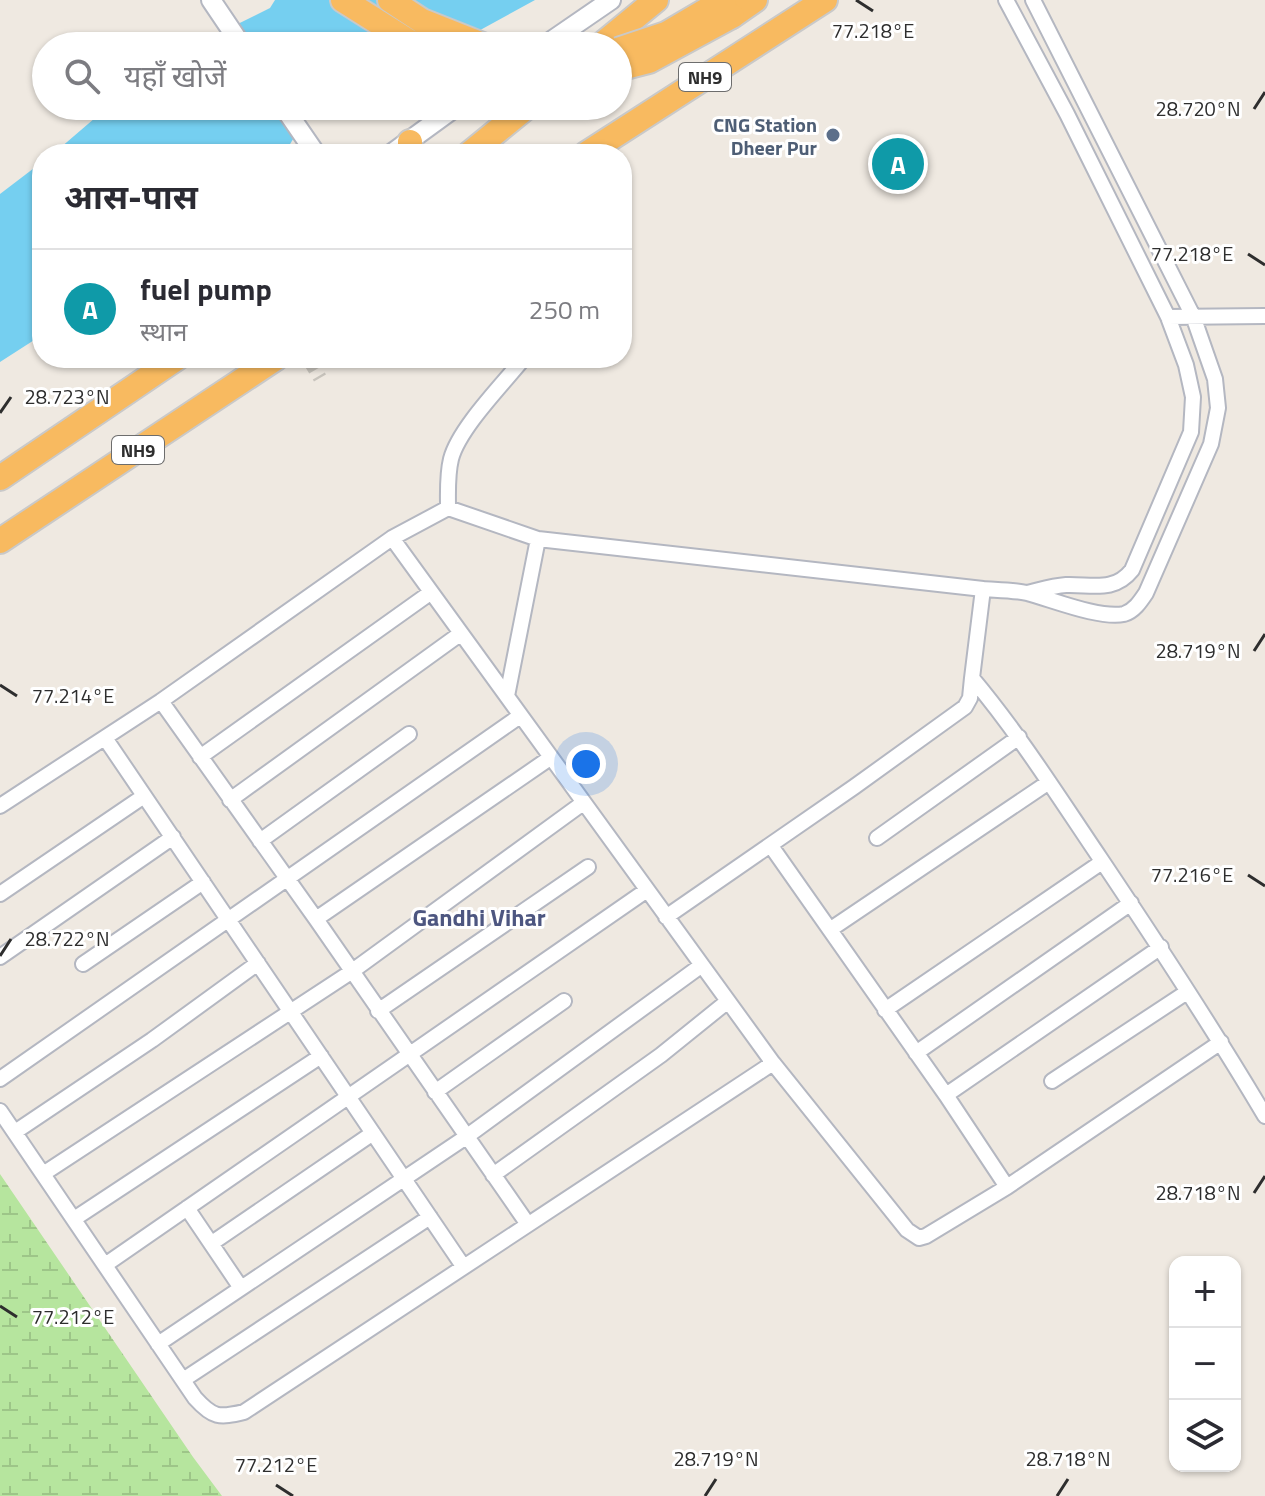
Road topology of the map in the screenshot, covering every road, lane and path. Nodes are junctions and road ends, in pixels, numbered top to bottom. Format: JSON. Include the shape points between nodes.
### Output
{"nodes":[{"id":1,"x":343,"y":0,"type":"edge"},
{"id":2,"x":390,"y":0,"type":"edge"},
{"id":3,"x":611,"y":0,"type":"edge"},
{"id":4,"x":656,"y":0,"type":"edge"},
{"id":5,"x":701,"y":0,"type":"edge"},
{"id":6,"x":724,"y":0,"type":"edge"},
{"id":7,"x":755,"y":0,"type":"edge"},
{"id":8,"x":825,"y":0,"type":"edge"},
{"id":9,"x":1006,"y":0,"type":"edge"},
{"id":10,"x":1033,"y":0,"type":"edge"},
{"id":11,"x":213,"y":3,"type":"edge"},
{"id":12,"x":233,"y":32,"type":"edge"},
{"id":13,"x":394,"y":32,"type":"edge"},
{"id":14,"x":450,"y":32,"type":"edge"},
{"id":15,"x":564,"y":32,"type":"edge"},
{"id":16,"x":617,"y":32,"type":"edge"},
{"id":17,"x":632,"y":45,"type":"edge"},
{"id":18,"x":743,"y":52,"type":"junction"},
{"id":19,"x":632,"y":65,"type":"edge"},
{"id":20,"x":293,"y":120,"type":"edge"},
{"id":21,"x":440,"y":120,"type":"edge"},
{"id":22,"x":511,"y":120,"type":"edge"},
{"id":23,"x":309,"y":144,"type":"edge"},
{"id":24,"x":411,"y":144,"type":"edge"},
{"id":25,"x":481,"y":144,"type":"edge"},
{"id":26,"x":601,"y":144,"type":"edge"},
{"id":27,"x":1193,"y":316,"type":"junction"},
{"id":28,"x":1265,"y":316,"type":"edge"},
{"id":29,"x":1168,"y":317,"type":"junction"},
{"id":30,"x":162,"y":368,"type":"edge"},
{"id":31,"x":261,"y":368,"type":"edge"},
{"id":32,"x":516,"y":368,"type":"edge"},
{"id":33,"x":0,"y":478,"type":"edge"},
{"id":34,"x":448,"y":508,"type":"junction"},
{"id":35,"x":392,"y":538,"type":"junction"},
{"id":36,"x":538,"y":539,"type":"junction"},
{"id":37,"x":0,"y":541,"type":"edge"},
{"id":38,"x":983,"y":589,"type":"junction"},
{"id":39,"x":430,"y":593,"type":"junction"},
{"id":40,"x":1027,"y":593,"type":"junction"},
{"id":41,"x":460,"y":634,"type":"junction"},
{"id":42,"x":972,"y":678,"type":"junction"},
{"id":43,"x":507,"y":696,"type":"junction"},
{"id":44,"x":161,"y":701,"type":"junction"},
{"id":45,"x":520,"y":716,"type":"junction"},
{"id":46,"x":409,"y":734,"type":"dead end"},
{"id":47,"x":1019,"y":737,"type":"junction"},
{"id":48,"x":105,"y":738,"type":"junction"},
{"id":49,"x":200,"y":757,"type":"junction"},
{"id":50,"x":550,"y":758,"type":"junction"},
{"id":51,"x":1049,"y":782,"type":"junction"},
{"id":52,"x":144,"y":796,"type":"junction"},
{"id":53,"x":230,"y":800,"type":"junction"},
{"id":54,"x":583,"y":803,"type":"junction"},
{"id":55,"x":0,"y":806,"type":"edge"},
{"id":56,"x":173,"y":837,"type":"junction"},
{"id":57,"x":877,"y":838,"type":"dead end"},
{"id":58,"x":260,"y":841,"type":"junction"},
{"id":59,"x":771,"y":846,"type":"junction"},
{"id":60,"x":1102,"y":862,"type":"junction"},
{"id":61,"x":588,"y":867,"type":"dead end"},
{"id":62,"x":287,"y":880,"type":"junction"},
{"id":63,"x":203,"y":882,"type":"junction"},
{"id":64,"x":647,"y":890,"type":"junction"},
{"id":65,"x":0,"y":894,"type":"edge"},
{"id":66,"x":1131,"y":903,"type":"junction"},
{"id":67,"x":666,"y":917,"type":"junction"},
{"id":68,"x":228,"y":918,"type":"junction"},
{"id":69,"x":316,"y":919,"type":"junction"},
{"id":70,"x":831,"y":929,"type":"junction"},
{"id":71,"x":1161,"y":947,"type":"junction"},
{"id":72,"x":0,"y":957,"type":"edge"},
{"id":73,"x":258,"y":963,"type":"junction"},
{"id":74,"x":83,"y":964,"type":"dead end"},
{"id":75,"x":702,"y":965,"type":"junction"},
{"id":76,"x":351,"y":972,"type":"junction"},
{"id":77,"x":1187,"y":992,"type":"junction"},
{"id":78,"x":564,"y":1001,"type":"dead end"},
{"id":79,"x":728,"y":1001,"type":"junction"},
{"id":80,"x":885,"y":1010,"type":"junction"},
{"id":81,"x":378,"y":1011,"type":"junction"},
{"id":82,"x":291,"y":1012,"type":"junction"},
{"id":83,"x":1221,"y":1042,"type":"junction"},
{"id":84,"x":916,"y":1053,"type":"junction"},
{"id":85,"x":409,"y":1055,"type":"junction"},
{"id":86,"x":321,"y":1056,"type":"junction"},
{"id":87,"x":773,"y":1063,"type":"junction"},
{"id":88,"x":0,"y":1079,"type":"edge"},
{"id":89,"x":1052,"y":1081,"type":"dead end"},
{"id":90,"x":435,"y":1092,"type":"junction"},
{"id":91,"x":946,"y":1095,"type":"junction"},
{"id":92,"x":348,"y":1096,"type":"junction"},
{"id":93,"x":0,"y":1111,"type":"edge"},
{"id":94,"x":1265,"y":1116,"type":"edge"},
{"id":95,"x":15,"y":1132,"type":"junction"},
{"id":96,"x":373,"y":1133,"type":"junction"},
{"id":97,"x":466,"y":1137,"type":"junction"},
{"id":98,"x":43,"y":1174,"type":"junction"},
{"id":99,"x":493,"y":1175,"type":"junction"},
{"id":100,"x":404,"y":1178,"type":"junction"},
{"id":101,"x":1007,"y":1187,"type":"junction"},
{"id":102,"x":187,"y":1208,"type":"junction"},
{"id":103,"x":430,"y":1217,"type":"junction"},
{"id":104,"x":74,"y":1219,"type":"junction"},
{"id":105,"x":527,"y":1223,"type":"junction"},
{"id":106,"x":212,"y":1243,"type":"junction"},
{"id":107,"x":105,"y":1265,"type":"junction"},
{"id":108,"x":463,"y":1266,"type":"junction"},
{"id":109,"x":241,"y":1288,"type":"junction"},
{"id":110,"x":158,"y":1344,"type":"junction"},
{"id":111,"x":183,"y":1380,"type":"junction"}],
"edges":[{"from":1,"to":13,"type":"highway"},
{"from":2,"to":14,"type":"highway"},
{"from":3,"to":15,"type":"street"},
{"from":4,"to":16,"type":"highway"},
{"from":5,"to":18,"type":"highway","via":[[699,25],[709,40]]},
{"from":6,"to":17,"type":"highway","bridge":true,"via":[[666,34]]},
{"from":7,"to":19,"type":"highway","bridge":true,"via":[[649,61]]},
{"from":8,"to":18,"type":"highway","number":"NH9"},
{"from":9,"to":29,"type":"street"},
{"from":10,"to":27,"type":"street"},
{"from":11,"to":12,"type":"street"},
{"from":18,"to":26,"type":"highway","number":"NH9"},
{"from":20,"to":23,"type":"street"},
{"from":21,"to":24,"type":"street"},
{"from":22,"to":25,"type":"highway"},
{"from":27,"to":28,"type":"street"},
{"from":27,"to":29,"type":"street"},
{"from":27,"to":40,"type":"street","via":[[1215,379],[1218,408],[1211,444],[1146,593],[1135,608],[1114,614]]},
{"from":29,"to":40,"type":"street","via":[[1193,397],[1191,432],[1132,570],[1116,584]]},
{"from":30,"to":33,"type":"highway","number":"NH9"},
{"from":31,"to":37,"type":"highway","number":"NH9"},
{"from":32,"to":34,"type":"street","via":[[463,433],[452,455]]},
{"from":34,"to":35,"type":"street"},
{"from":34,"to":36,"type":"street"},
{"from":35,"to":39,"type":"street"},
{"from":35,"to":44,"type":"street"},
{"from":36,"to":38,"type":"street"},
{"from":36,"to":43,"type":"street"},
{"from":38,"to":40,"type":"street"},
{"from":38,"to":42,"type":"street"},
{"from":39,"to":41,"type":"street"},
{"from":39,"to":49,"type":"street"},
{"from":41,"to":43,"type":"street"},
{"from":41,"to":53,"type":"street"},
{"from":42,"to":47,"type":"street"},
{"from":42,"to":59,"type":"street","via":[[965,707]]},
{"from":43,"to":45,"type":"street"},
{"from":44,"to":48,"type":"street"},
{"from":44,"to":49,"type":"street"},
{"from":45,"to":50,"type":"street"},
{"from":45,"to":62,"type":"street"},
{"from":46,"to":58,"type":"street"},
{"from":47,"to":51,"type":"street"},
{"from":47,"to":57,"type":"street"},
{"from":48,"to":52,"type":"street"},
{"from":48,"to":55,"type":"street"},
{"from":49,"to":53,"type":"street"},
{"from":50,"to":54,"type":"street"},
{"from":50,"to":69,"type":"street"},
{"from":51,"to":60,"type":"street"},
{"from":51,"to":70,"type":"street"},
{"from":52,"to":56,"type":"street"},
{"from":52,"to":65,"type":"street"},
{"from":53,"to":58,"type":"street"},
{"from":54,"to":64,"type":"street"},
{"from":54,"to":76,"type":"street"},
{"from":56,"to":63,"type":"street"},
{"from":56,"to":72,"type":"street"},
{"from":58,"to":62,"type":"street"},
{"from":59,"to":67,"type":"street"},
{"from":59,"to":70,"type":"street"},
{"from":60,"to":66,"type":"street"},
{"from":60,"to":80,"type":"street"},
{"from":61,"to":81,"type":"street"},
{"from":62,"to":68,"type":"street"},
{"from":62,"to":69,"type":"street"},
{"from":63,"to":68,"type":"street"},
{"from":63,"to":74,"type":"street"},
{"from":64,"to":67,"type":"street"},
{"from":64,"to":85,"type":"street"},
{"from":66,"to":71,"type":"street"},
{"from":66,"to":84,"type":"street"},
{"from":67,"to":75,"type":"street"},
{"from":68,"to":73,"type":"street"},
{"from":68,"to":88,"type":"street"},
{"from":69,"to":76,"type":"street"},
{"from":70,"to":80,"type":"street"},
{"from":71,"to":77,"type":"street"},
{"from":71,"to":91,"type":"street"},
{"from":73,"to":82,"type":"street"},
{"from":73,"to":95,"type":"street"},
{"from":75,"to":79,"type":"street"},
{"from":75,"to":97,"type":"street"},
{"from":76,"to":81,"type":"street"},
{"from":76,"to":82,"type":"street"},
{"from":77,"to":83,"type":"street"},
{"from":77,"to":89,"type":"street"},
{"from":78,"to":90,"type":"street"},
{"from":79,"to":87,"type":"street"},
{"from":79,"to":99,"type":"street"},
{"from":80,"to":84,"type":"street"},
{"from":81,"to":85,"type":"street"},
{"from":82,"to":86,"type":"street"},
{"from":82,"to":98,"type":"street"},
{"from":83,"to":94,"type":"street"},
{"from":83,"to":101,"type":"street"},
{"from":84,"to":91,"type":"street"},
{"from":85,"to":90,"type":"street"},
{"from":85,"to":92,"type":"street"},
{"from":86,"to":92,"type":"street"},
{"from":86,"to":104,"type":"street"},
{"from":87,"to":101,"type":"street","via":[[913,1235],[926,1236]]},
{"from":87,"to":105,"type":"street"},
{"from":90,"to":97,"type":"street"},
{"from":91,"to":101,"type":"street"},
{"from":92,"to":96,"type":"street"},
{"from":92,"to":102,"type":"street"},
{"from":93,"to":95,"type":"street"},
{"from":95,"to":98,"type":"street"},
{"from":96,"to":100,"type":"street"},
{"from":96,"to":106,"type":"street"},
{"from":97,"to":99,"type":"street"},
{"from":97,"to":100,"type":"street"},
{"from":98,"to":104,"type":"street"},
{"from":99,"to":105,"type":"street"},
{"from":100,"to":103,"type":"street"},
{"from":100,"to":109,"type":"street"},
{"from":102,"to":106,"type":"street"},
{"from":102,"to":107,"type":"street"},
{"from":103,"to":108,"type":"street"},
{"from":103,"to":111,"type":"street"},
{"from":104,"to":107,"type":"street"},
{"from":105,"to":108,"type":"street"},
{"from":106,"to":109,"type":"street"},
{"from":107,"to":110,"type":"street"},
{"from":108,"to":111,"type":"street","via":[[244,1412],[222,1417],[207,1411]]},
{"from":109,"to":110,"type":"street"},
{"from":110,"to":111,"type":"street"}]}
